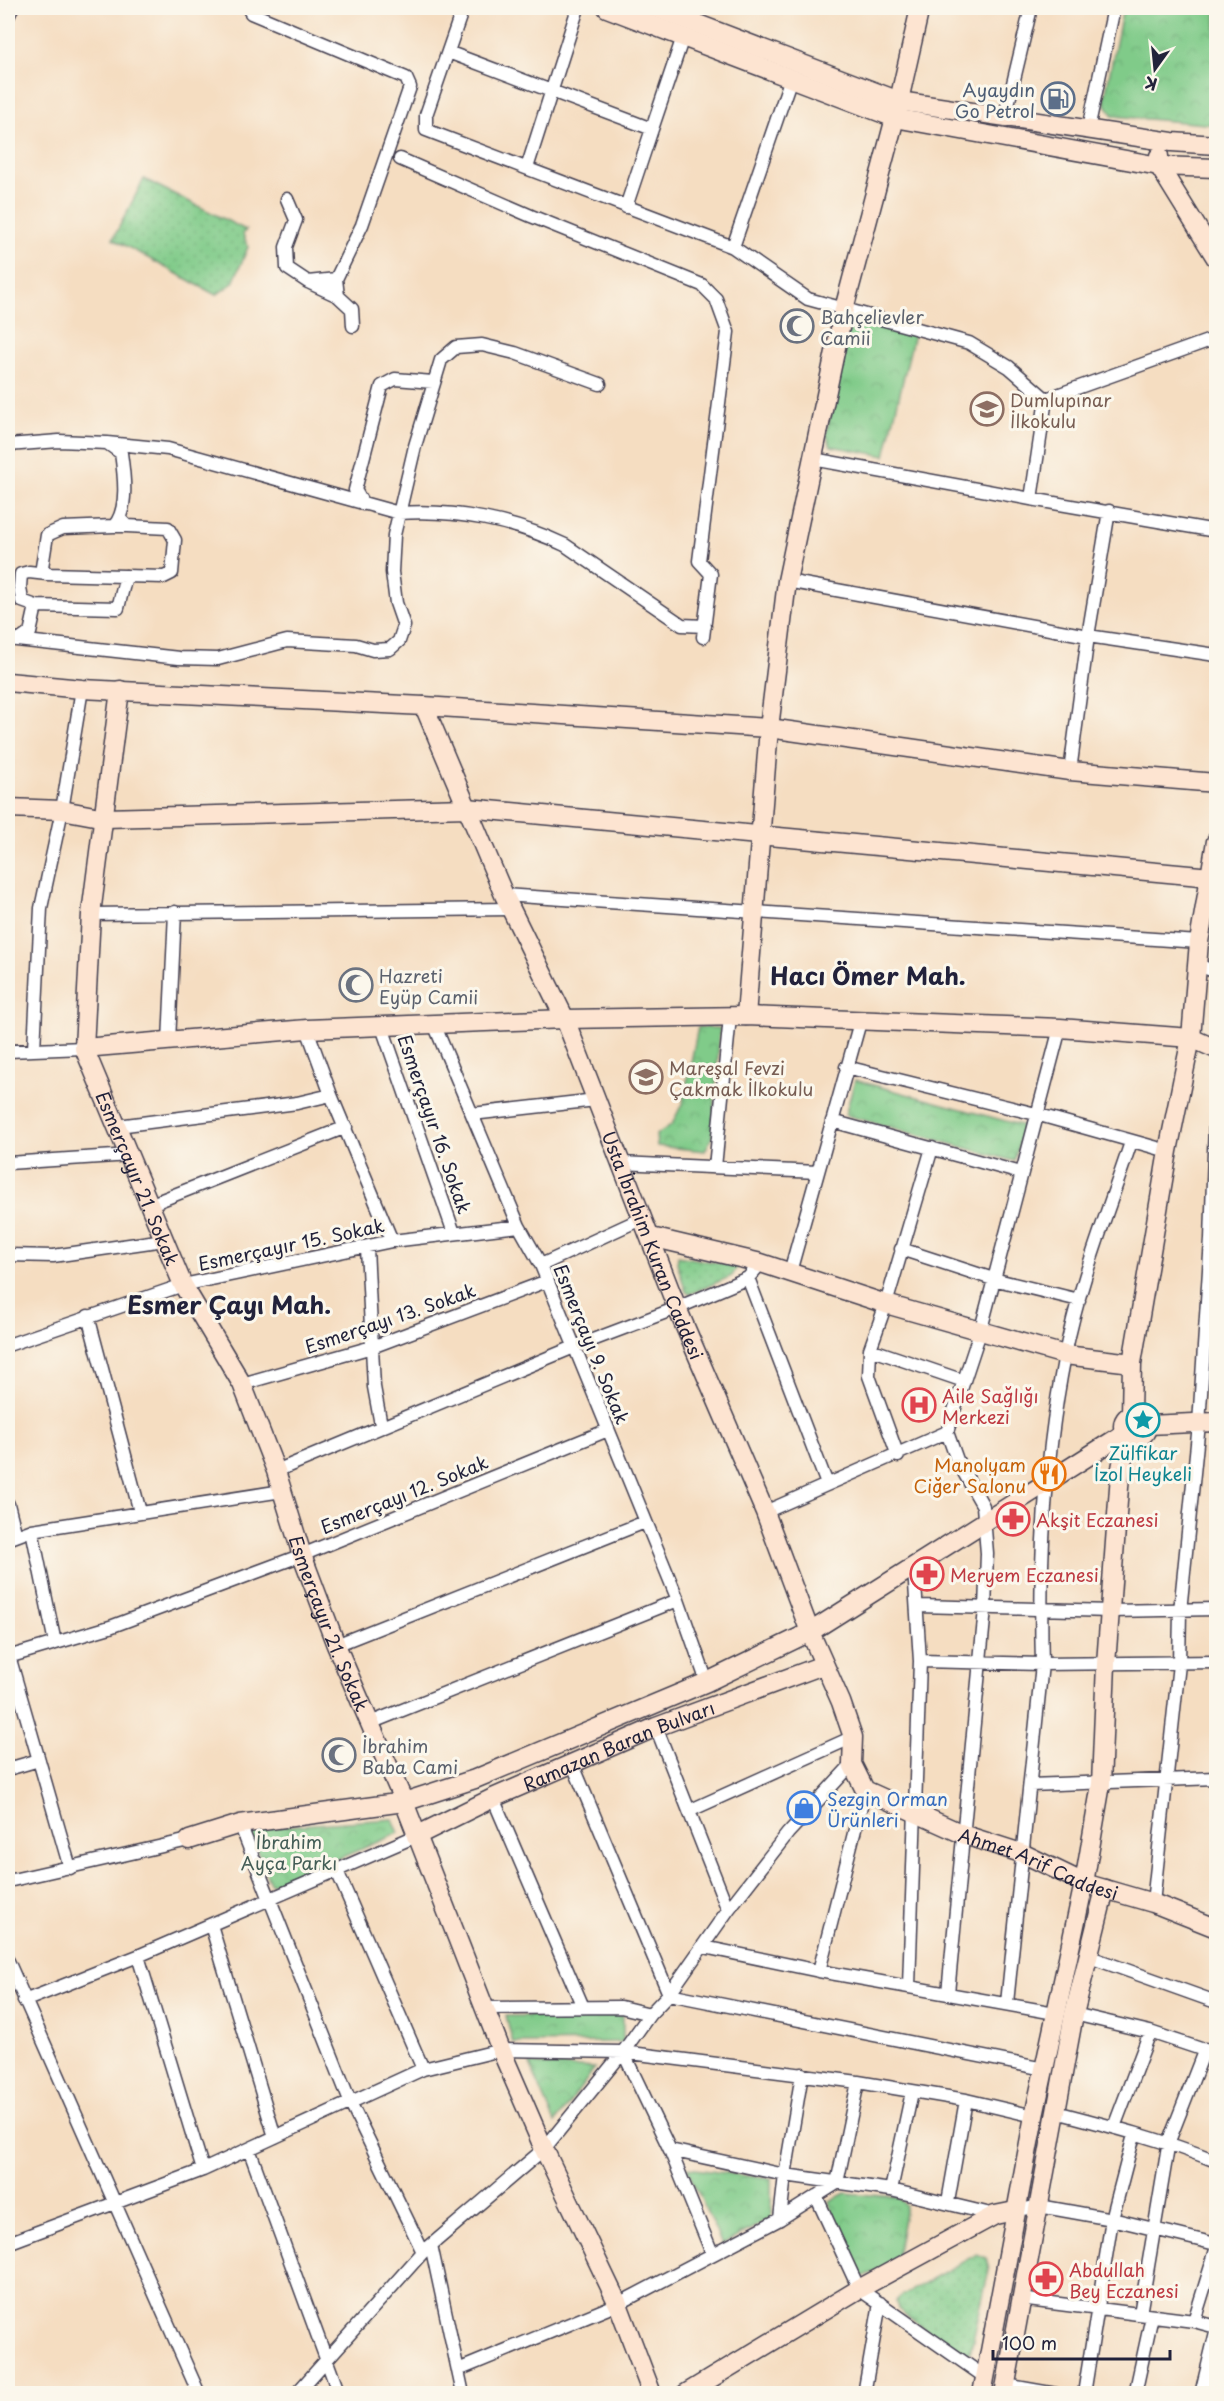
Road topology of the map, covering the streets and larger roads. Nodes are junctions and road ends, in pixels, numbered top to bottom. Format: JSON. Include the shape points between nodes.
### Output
{"nodes":[{"id":1,"x":12,"y":8,"type":"edge"},
{"id":2,"x":237,"y":8,"type":"edge"},
{"id":3,"x":463,"y":8,"type":"edge"},
{"id":4,"x":578,"y":8,"type":"edge"},
{"id":5,"x":607,"y":8,"type":"edge"},
{"id":6,"x":656,"y":8,"type":"edge"},
{"id":7,"x":920,"y":8,"type":"edge"},
{"id":8,"x":1031,"y":8,"type":"edge"},
{"id":9,"x":1114,"y":8,"type":"edge"},
{"id":10,"x":249,"y":10,"type":"edge"},
{"id":11,"x":8,"y":17,"type":"edge"},
{"id":12,"x":683,"y":37,"type":"junction"},
{"id":13,"x":448,"y":51,"type":"junction"},
{"id":14,"x":791,"y":78,"type":"junction"},
{"id":15,"x":551,"y":92,"type":"junction"},
{"id":16,"x":897,"y":110,"type":"junction"},
{"id":17,"x":1005,"y":117,"type":"junction"},
{"id":18,"x":652,"y":129,"type":"junction"},
{"id":19,"x":1088,"y":129,"type":"junction"},
{"id":20,"x":1172,"y":142,"type":"junction"},
{"id":21,"x":1216,"y":145,"type":"edge"},
{"id":22,"x":389,"y":146,"type":"junction"},
{"id":23,"x":399,"y":159,"type":"junction"},
{"id":24,"x":382,"y":164,"type":"junction"},
{"id":25,"x":1159,"y":166,"type":"junction"},
{"id":26,"x":527,"y":168,"type":"junction"},
{"id":27,"x":1214,"y":173,"type":"edge"},
{"id":28,"x":287,"y":198,"type":"dead end"},
{"id":29,"x":626,"y":207,"type":"junction"},
{"id":30,"x":733,"y":247,"type":"junction"},
{"id":31,"x":1216,"y":258,"type":"edge"},
{"id":32,"x":336,"y":279,"type":"junction"},
{"id":33,"x":308,"y":282,"type":"junction"},
{"id":34,"x":338,"y":296,"type":"junction"},
{"id":35,"x":844,"y":309,"type":"junction"},
{"id":36,"x":353,"y":326,"type":"dead end"},
{"id":37,"x":1216,"y":338,"type":"edge"},
{"id":38,"x":433,"y":382,"type":"junction"},
{"id":39,"x":600,"y":384,"type":"dead end"},
{"id":40,"x":1046,"y":399,"type":"junction"},
{"id":41,"x":8,"y":445,"type":"edge"},
{"id":42,"x":124,"y":449,"type":"junction"},
{"id":43,"x":813,"y":459,"type":"junction"},
{"id":44,"x":354,"y":490,"type":"junction"},
{"id":45,"x":337,"y":498,"type":"junction"},
{"id":46,"x":1030,"y":499,"type":"junction"},
{"id":47,"x":363,"y":504,"type":"junction"},
{"id":48,"x":1109,"y":511,"type":"junction"},
{"id":49,"x":399,"y":513,"type":"junction"},
{"id":50,"x":120,"y":524,"type":"junction"},
{"id":51,"x":1216,"y":531,"type":"edge"},
{"id":52,"x":45,"y":570,"type":"junction"},
{"id":53,"x":126,"y":576,"type":"junction"},
{"id":54,"x":788,"y":581,"type":"junction"},
{"id":55,"x":36,"y":607,"type":"junction"},
{"id":56,"x":1088,"y":636,"type":"junction"},
{"id":57,"x":19,"y":637,"type":"edge"},
{"id":58,"x":1216,"y":655,"type":"edge"},
{"id":59,"x":8,"y":682,"type":"edge"},
{"id":60,"x":82,"y":688,"type":"junction"},
{"id":61,"x":120,"y":690,"type":"junction"},
{"id":62,"x":424,"y":706,"type":"junction"},
{"id":63,"x":769,"y":728,"type":"junction"},
{"id":64,"x":1070,"y":771,"type":"junction"},
{"id":65,"x":1216,"y":783,"type":"edge"},
{"id":66,"x":8,"y":808,"type":"edge"},
{"id":67,"x":467,"y":808,"type":"junction"},
{"id":68,"x":62,"y":810,"type":"junction"},
{"id":69,"x":105,"y":818,"type":"junction"},
{"id":70,"x":761,"y":834,"type":"junction"},
{"id":71,"x":1216,"y":846,"type":"edge"},
{"id":72,"x":1211,"y":877,"type":"junction"},
{"id":73,"x":507,"y":902,"type":"junction"},
{"id":74,"x":1211,"y":905,"type":"edge"},
{"id":75,"x":756,"y":911,"type":"junction"},
{"id":76,"x":175,"y":912,"type":"junction"},
{"id":77,"x":91,"y":914,"type":"junction"},
{"id":78,"x":1199,"y":942,"type":"junction"},
{"id":79,"x":1198,"y":965,"type":"junction"},
{"id":80,"x":1216,"y":972,"type":"edge"},
{"id":81,"x":738,"y":1017,"type":"junction"},
{"id":82,"x":565,"y":1019,"type":"junction"},
{"id":83,"x":860,"y":1022,"type":"junction"},
{"id":84,"x":434,"y":1024,"type":"junction"},
{"id":85,"x":382,"y":1027,"type":"junction"},
{"id":86,"x":1060,"y":1028,"type":"junction"},
{"id":87,"x":307,"y":1029,"type":"junction"},
{"id":88,"x":1191,"y":1038,"type":"junction"},
{"id":89,"x":169,"y":1042,"type":"junction"},
{"id":90,"x":84,"y":1048,"type":"junction"},
{"id":91,"x":34,"y":1049,"type":"junction"},
{"id":92,"x":1216,"y":1049,"type":"edge"},
{"id":93,"x":8,"y":1051,"type":"edge"},
{"id":94,"x":846,"y":1066,"type":"junction"},
{"id":95,"x":1216,"y":1094,"type":"edge"},
{"id":96,"x":331,"y":1095,"type":"junction"},
{"id":97,"x":596,"y":1100,"type":"junction"},
{"id":98,"x":472,"y":1114,"type":"junction"},
{"id":99,"x":1036,"y":1114,"type":"junction"},
{"id":100,"x":832,"y":1121,"type":"junction"},
{"id":101,"x":118,"y":1126,"type":"junction"},
{"id":102,"x":346,"y":1127,"type":"junction"},
{"id":103,"x":1131,"y":1142,"type":"junction"},
{"id":104,"x":932,"y":1148,"type":"junction"},
{"id":105,"x":1168,"y":1151,"type":"junction"},
{"id":106,"x":130,"y":1155,"type":"junction"},
{"id":107,"x":8,"y":1163,"type":"edge"},
{"id":108,"x":620,"y":1163,"type":"junction"},
{"id":109,"x":715,"y":1167,"type":"junction"},
{"id":110,"x":818,"y":1172,"type":"junction"},
{"id":111,"x":1021,"y":1173,"type":"junction"},
{"id":112,"x":149,"y":1205,"type":"junction"},
{"id":113,"x":643,"y":1218,"type":"junction"},
{"id":114,"x":519,"y":1226,"type":"junction"},
{"id":115,"x":454,"y":1233,"type":"junction"},
{"id":116,"x":651,"y":1237,"type":"junction"},
{"id":117,"x":164,"y":1240,"type":"junction"},
{"id":118,"x":392,"y":1241,"type":"junction"},
{"id":119,"x":367,"y":1248,"type":"junction"},
{"id":120,"x":901,"y":1249,"type":"junction"},
{"id":121,"x":8,"y":1255,"type":"edge"},
{"id":122,"x":761,"y":1263,"type":"junction"},
{"id":123,"x":541,"y":1265,"type":"junction"},
{"id":124,"x":790,"y":1272,"type":"junction"},
{"id":125,"x":748,"y":1278,"type":"junction"},
{"id":126,"x":993,"y":1279,"type":"junction"},
{"id":127,"x":547,"y":1281,"type":"junction"},
{"id":128,"x":183,"y":1285,"type":"junction"},
{"id":129,"x":1079,"y":1300,"type":"junction"},
{"id":130,"x":886,"y":1304,"type":"junction"},
{"id":131,"x":677,"y":1308,"type":"junction"},
{"id":132,"x":88,"y":1316,"type":"junction"},
{"id":133,"x":981,"y":1329,"type":"junction"},
{"id":134,"x":8,"y":1345,"type":"edge"},
{"id":135,"x":372,"y":1347,"type":"junction"},
{"id":136,"x":574,"y":1347,"type":"junction"},
{"id":137,"x":870,"y":1349,"type":"junction"},
{"id":138,"x":1065,"y":1354,"type":"junction"},
{"id":139,"x":1132,"y":1363,"type":"junction"},
{"id":140,"x":964,"y":1381,"type":"junction"},
{"id":141,"x":242,"y":1384,"type":"junction"},
{"id":142,"x":1131,"y":1415,"type":"junction"},
{"id":143,"x":1208,"y":1423,"type":"edge"},
{"id":144,"x":381,"y":1425,"type":"junction"},
{"id":145,"x":1148,"y":1425,"type":"junction"},
{"id":146,"x":608,"y":1430,"type":"junction"},
{"id":147,"x":947,"y":1432,"type":"junction"},
{"id":148,"x":1126,"y":1434,"type":"junction"},
{"id":149,"x":898,"y":1456,"type":"junction"},
{"id":150,"x":276,"y":1471,"type":"junction"},
{"id":151,"x":828,"y":1484,"type":"junction"},
{"id":152,"x":1046,"y":1485,"type":"junction"},
{"id":153,"x":282,"y":1491,"type":"junction"},
{"id":154,"x":8,"y":1504,"type":"edge"},
{"id":155,"x":140,"y":1512,"type":"junction"},
{"id":156,"x":765,"y":1512,"type":"junction"},
{"id":157,"x":645,"y":1522,"type":"junction"},
{"id":158,"x":986,"y":1523,"type":"junction"},
{"id":159,"x":32,"y":1530,"type":"junction"},
{"id":160,"x":12,"y":1537,"type":"edge"},
{"id":161,"x":302,"y":1555,"type":"junction"},
{"id":162,"x":914,"y":1568,"type":"junction"},
{"id":163,"x":678,"y":1600,"type":"junction"},
{"id":164,"x":918,"y":1606,"type":"junction"},
{"id":165,"x":985,"y":1609,"type":"junction"},
{"id":166,"x":1216,"y":1609,"type":"edge"},
{"id":167,"x":1041,"y":1610,"type":"junction"},
{"id":168,"x":1111,"y":1611,"type":"junction"},
{"id":169,"x":1180,"y":1611,"type":"junction"},
{"id":170,"x":810,"y":1632,"type":"junction"},
{"id":171,"x":55,"y":1643,"type":"junction"},
{"id":172,"x":336,"y":1645,"type":"junction"},
{"id":173,"x":8,"y":1656,"type":"edge"},
{"id":174,"x":920,"y":1661,"type":"junction"},
{"id":175,"x":1216,"y":1662,"type":"edge"},
{"id":176,"x":980,"y":1664,"type":"junction"},
{"id":177,"x":1042,"y":1664,"type":"junction"},
{"id":178,"x":1106,"y":1664,"type":"junction"},
{"id":179,"x":1179,"y":1664,"type":"junction"},
{"id":180,"x":823,"y":1665,"type":"junction"},
{"id":181,"x":707,"y":1682,"type":"junction"},
{"id":182,"x":370,"y":1723,"type":"junction"},
{"id":183,"x":656,"y":1727,"type":"junction"},
{"id":184,"x":853,"y":1737,"type":"junction"},
{"id":185,"x":39,"y":1760,"type":"junction"},
{"id":186,"x":852,"y":1764,"type":"junction"},
{"id":187,"x":573,"y":1765,"type":"junction"},
{"id":188,"x":8,"y":1769,"type":"edge"},
{"id":189,"x":1216,"y":1778,"type":"edge"},
{"id":190,"x":1167,"y":1782,"type":"junction"},
{"id":191,"x":1101,"y":1784,"type":"junction"},
{"id":192,"x":1030,"y":1785,"type":"junction"},
{"id":193,"x":865,"y":1790,"type":"junction"},
{"id":194,"x":493,"y":1798,"type":"junction"},
{"id":195,"x":404,"y":1802,"type":"junction"},
{"id":196,"x":691,"y":1810,"type":"junction"},
{"id":197,"x":915,"y":1813,"type":"junction"},
{"id":198,"x":240,"y":1824,"type":"junction"},
{"id":199,"x":965,"y":1835,"type":"junction"},
{"id":200,"x":416,"y":1836,"type":"junction"},
{"id":201,"x":189,"y":1840,"type":"joint"},
{"id":202,"x":1024,"y":1854,"type":"junction"},
{"id":203,"x":70,"y":1868,"type":"junction"},
{"id":204,"x":337,"y":1871,"type":"junction"},
{"id":205,"x":8,"y":1881,"type":"edge"},
{"id":206,"x":1084,"y":1883,"type":"junction"},
{"id":207,"x":1105,"y":1888,"type":"junction"},
{"id":208,"x":270,"y":1900,"type":"junction"},
{"id":209,"x":1153,"y":1903,"type":"junction"},
{"id":210,"x":728,"y":1910,"type":"junction"},
{"id":211,"x":211,"y":1925,"type":"junction"},
{"id":212,"x":1216,"y":1928,"type":"edge"},
{"id":213,"x":704,"y":1947,"type":"junction"},
{"id":214,"x":138,"y":1956,"type":"junction"},
{"id":215,"x":1087,"y":1956,"type":"junction"},
{"id":216,"x":8,"y":1964,"type":"edge"},
{"id":217,"x":819,"y":1971,"type":"junction"},
{"id":218,"x":909,"y":1986,"type":"junction"},
{"id":219,"x":948,"y":1993,"type":"junction"},
{"id":220,"x":669,"y":1994,"type":"junction"},
{"id":221,"x":24,"y":2001,"type":"junction"},
{"id":222,"x":1216,"y":2002,"type":"edge"},
{"id":223,"x":1006,"y":2003,"type":"junction"},
{"id":224,"x":583,"y":2007,"type":"junction"},
{"id":225,"x":485,"y":2008,"type":"junction"},
{"id":226,"x":1055,"y":2013,"type":"junction"},
{"id":227,"x":650,"y":2014,"type":"junction"},
{"id":228,"x":1074,"y":2014,"type":"junction"},
{"id":229,"x":1150,"y":2032,"type":"junction"},
{"id":230,"x":501,"y":2050,"type":"junction"},
{"id":231,"x":1211,"y":2051,"type":"edge"},
{"id":232,"x":623,"y":2052,"type":"junction"},
{"id":233,"x":423,"y":2069,"type":"junction"},
{"id":234,"x":1044,"y":2069,"type":"junction"},
{"id":235,"x":802,"y":2074,"type":"junction"},
{"id":236,"x":858,"y":2082,"type":"junction"},
{"id":237,"x":912,"y":2092,"type":"junction"},
{"id":238,"x":966,"y":2100,"type":"junction"},
{"id":239,"x":351,"y":2104,"type":"junction"},
{"id":240,"x":1056,"y":2112,"type":"junction"},
{"id":241,"x":1034,"y":2116,"type":"junction"},
{"id":242,"x":1114,"y":2127,"type":"junction"},
{"id":243,"x":1134,"y":2135,"type":"junction"},
{"id":244,"x":275,"y":2137,"type":"junction"},
{"id":245,"x":1169,"y":2141,"type":"junction"},
{"id":246,"x":249,"y":2149,"type":"junction"},
{"id":247,"x":544,"y":2149,"type":"junction"},
{"id":248,"x":670,"y":2150,"type":"junction"},
{"id":249,"x":1216,"y":2161,"type":"edge"},
{"id":250,"x":203,"y":2170,"type":"junction"},
{"id":251,"x":785,"y":2175,"type":"junction"},
{"id":252,"x":837,"y":2183,"type":"junction"},
{"id":253,"x":891,"y":2190,"type":"junction"},
{"id":254,"x":816,"y":2196,"type":"junction"},
{"id":255,"x":948,"y":2202,"type":"junction"},
{"id":256,"x":115,"y":2203,"type":"junction"},
{"id":257,"x":1039,"y":2206,"type":"junction"},
{"id":258,"x":1015,"y":2211,"type":"junction"},
{"id":259,"x":995,"y":2215,"type":"junction"},
{"id":260,"x":780,"y":2219,"type":"junction"},
{"id":261,"x":1112,"y":2219,"type":"junction"},
{"id":262,"x":1154,"y":2230,"type":"junction"},
{"id":263,"x":8,"y":2243,"type":"edge"},
{"id":264,"x":1216,"y":2244,"type":"edge"},
{"id":265,"x":427,"y":2249,"type":"junction"},
{"id":266,"x":1216,"y":2250,"type":"edge"},
{"id":267,"x":712,"y":2253,"type":"junction"},
{"id":268,"x":859,"y":2289,"type":"junction"},
{"id":269,"x":1020,"y":2299,"type":"junction"},
{"id":270,"x":880,"y":2303,"type":"junction"},
{"id":271,"x":618,"y":2304,"type":"junction"},
{"id":272,"x":1096,"y":2309,"type":"junction"},
{"id":273,"x":1146,"y":2315,"type":"junction"},
{"id":274,"x":1194,"y":2321,"type":"junction"},
{"id":275,"x":1216,"y":2327,"type":"edge"},
{"id":276,"x":1216,"y":2332,"type":"edge"},
{"id":277,"x":326,"y":2361,"type":"junction"},
{"id":278,"x":458,"y":2370,"type":"junction"},
{"id":279,"x":983,"y":2385,"type":"edge"},
{"id":280,"x":1005,"y":2389,"type":"edge"},
{"id":281,"x":199,"y":2394,"type":"edge"},
{"id":282,"x":296,"y":2394,"type":"edge"},
{"id":283,"x":339,"y":2394,"type":"edge"},
{"id":284,"x":463,"y":2394,"type":"edge"},
{"id":285,"x":652,"y":2394,"type":"edge"},
{"id":286,"x":686,"y":2394,"type":"edge"},
{"id":287,"x":864,"y":2394,"type":"edge"},
{"id":288,"x":1056,"y":2394,"type":"edge"},
{"id":289,"x":1084,"y":2394,"type":"edge"},
{"id":290,"x":1135,"y":2394,"type":"edge"},
{"id":291,"x":1201,"y":2394,"type":"edge"}],
"edges":[{"from":1,"to":11,"type":"street"},
{"from":2,"to":10,"type":"street"},
{"from":3,"to":13,"type":"street"},
{"from":4,"to":15,"type":"street"},
{"from":5,"to":12,"type":"street"},
{"from":6,"to":16,"type":"street"},
{"from":7,"to":16,"type":"street"},
{"from":8,"to":17,"type":"street"},
{"from":9,"to":19,"type":"street"},
{"from":10,"to":22,"type":"street","via":[[406,78],[410,87]]},
{"from":12,"to":14,"type":"street"},
{"from":12,"to":18,"type":"street"},
{"from":13,"to":15,"type":"street"},
{"from":13,"to":26,"type":"street","via":[[426,115],[426,130]]},
{"from":14,"to":16,"type":"street"},
{"from":14,"to":30,"type":"street"},
{"from":15,"to":18,"type":"street"},
{"from":15,"to":26,"type":"street"},
{"from":16,"to":17,"type":"street"},
{"from":16,"to":25,"type":"street"},
{"from":16,"to":35,"type":"street"},
{"from":17,"to":19,"type":"street"},
{"from":18,"to":29,"type":"street"},
{"from":19,"to":20,"type":"street"},
{"from":20,"to":21,"type":"street"},
{"from":20,"to":25,"type":"street","via":[[1162,147]]},
{"from":20,"to":27,"type":"street","via":[[1193,150]]},
{"from":22,"to":23,"type":"street"},
{"from":22,"to":24,"type":"street"},
{"from":23,"to":24,"type":"street"},
{"from":23,"to":49,"type":"street","via":[[702,285],[716,299],[728,332],[699,561],[711,574],[704,632],[682,625],[565,545],[545,536],[494,521],[432,511]]},
{"from":24,"to":32,"type":"street","via":[[362,225]]},
{"from":25,"to":27,"type":"street"},
{"from":25,"to":31,"type":"street"},
{"from":26,"to":29,"type":"street"},
{"from":28,"to":33,"type":"street","via":[[296,220],[286,248],[287,268]]},
{"from":29,"to":30,"type":"street"},
{"from":30,"to":35,"type":"street","via":[[808,299]]},
{"from":32,"to":33,"type":"street"},
{"from":32,"to":34,"type":"street"},
{"from":33,"to":34,"type":"street"},
{"from":34,"to":36,"type":"street","via":[[352,309]]},
{"from":35,"to":40,"type":"street","via":[[969,343],[1010,367]]},
{"from":35,"to":43,"type":"street"},
{"from":37,"to":40,"type":"street"},
{"from":38,"to":39,"type":"street","via":[[441,360],[456,347],[482,345]]},
{"from":38,"to":44,"type":"street","via":[[395,379],[382,386]]},
{"from":38,"to":49,"type":"street"},
{"from":40,"to":46,"type":"street"},
{"from":41,"to":42,"type":"street","via":[[59,441],[107,443]]},
{"from":42,"to":45,"type":"street","via":[[168,449]]},
{"from":42,"to":50,"type":"street"},
{"from":43,"to":46,"type":"street"},
{"from":43,"to":54,"type":"street"},
{"from":44,"to":45,"type":"street"},
{"from":44,"to":47,"type":"street"},
{"from":45,"to":47,"type":"street"},
{"from":46,"to":48,"type":"street"},
{"from":47,"to":49,"type":"street"},
{"from":48,"to":51,"type":"street"},
{"from":48,"to":56,"type":"street"},
{"from":49,"to":57,"type":"street","via":[[392,572],[404,626],[399,641],[390,649],[287,641],[218,659],[199,659],[43,645]]},
{"from":50,"to":52,"type":"street","via":[[63,528],[47,535]]},
{"from":50,"to":53,"type":"street","via":[[168,528],[175,540],[172,573],[164,577]]},
{"from":52,"to":53,"type":"street"},
{"from":52,"to":55,"type":"street","via":[[21,574],[22,601]]},
{"from":53,"to":55,"type":"street","via":[[118,608]]},
{"from":54,"to":56,"type":"street"},
{"from":54,"to":63,"type":"street"},
{"from":55,"to":57,"type":"street"},
{"from":56,"to":58,"type":"street"},
{"from":56,"to":64,"type":"street"},
{"from":59,"to":60,"type":"street"},
{"from":60,"to":61,"type":"street"},
{"from":60,"to":68,"type":"street"},
{"from":61,"to":62,"type":"street"},
{"from":61,"to":69,"type":"street","name":"Esmerçayır 21. Sokak"},
{"from":62,"to":63,"type":"street"},
{"from":62,"to":67,"type":"street","name":"Usta İbrahim Kuran Caddesi"},
{"from":63,"to":64,"type":"street"},
{"from":63,"to":70,"type":"street"},
{"from":64,"to":65,"type":"street"},
{"from":66,"to":68,"type":"street"},
{"from":67,"to":69,"type":"street"},
{"from":67,"to":70,"type":"street"},
{"from":67,"to":73,"type":"street","name":"Usta İbrahim Kuran Caddesi"},
{"from":68,"to":69,"type":"street"},
{"from":68,"to":91,"type":"street","via":[[41,908]]},
{"from":69,"to":77,"type":"street","name":"Esmerçayır 21. Sokak"},
{"from":70,"to":72,"type":"street"},
{"from":70,"to":75,"type":"street"},
{"from":71,"to":72,"type":"street"},
{"from":72,"to":74,"type":"street"},
{"from":73,"to":75,"type":"street"},
{"from":73,"to":76,"type":"street"},
{"from":73,"to":82,"type":"street","name":"Usta İbrahim Kuran Caddesi"},
{"from":74,"to":78,"type":"street"},
{"from":75,"to":78,"type":"street"},
{"from":75,"to":81,"type":"street"},
{"from":76,"to":77,"type":"street"},
{"from":76,"to":89,"type":"street"},
{"from":77,"to":90,"type":"street","name":"Esmerçayır 21. Sokak"},
{"from":78,"to":79,"type":"street"},
{"from":79,"to":80,"type":"street"},
{"from":79,"to":88,"type":"street"},
{"from":81,"to":82,"type":"street"},
{"from":81,"to":83,"type":"street"},
{"from":81,"to":109,"type":"street"},
{"from":82,"to":84,"type":"street"},
{"from":82,"to":97,"type":"street","name":"Usta İbrahim Kuran Caddesi"},
{"from":83,"to":86,"type":"street"},
{"from":83,"to":94,"type":"street"},
{"from":84,"to":85,"type":"street"},
{"from":84,"to":98,"type":"street","name":"Esmerçayı 9. Sokak"},
{"from":85,"to":87,"type":"street"},
{"from":85,"to":115,"type":"street","name":"Esmerçayır 16. Sokak"},
{"from":86,"to":88,"type":"street"},
{"from":86,"to":99,"type":"street"},
{"from":87,"to":89,"type":"street"},
{"from":87,"to":96,"type":"street"},
{"from":88,"to":92,"type":"street"},
{"from":88,"to":105,"type":"street"},
{"from":89,"to":90,"type":"street"},
{"from":90,"to":91,"type":"street"},
{"from":90,"to":101,"type":"street","name":"Esmerçayır 21. Sokak"},
{"from":91,"to":93,"type":"street"},
{"from":94,"to":99,"type":"street"},
{"from":94,"to":100,"type":"street"},
{"from":95,"to":143,"type":"street"},
{"from":96,"to":101,"type":"street","via":[[297,1103]]},
{"from":96,"to":102,"type":"street"},
{"from":97,"to":98,"type":"street"},
{"from":97,"to":108,"type":"street","name":"Usta İbrahim Kuran Caddesi"},
{"from":98,"to":114,"type":"street","name":"Esmerçayı 9. Sokak"},
{"from":99,"to":103,"type":"street"},
{"from":99,"to":111,"type":"street"},
{"from":100,"to":104,"type":"street"},
{"from":100,"to":110,"type":"street"},
{"from":101,"to":106,"type":"street","name":"Esmerçayır 21. Sokak"},
{"from":102,"to":112,"type":"street"},
{"from":102,"to":118,"type":"street"},
{"from":103,"to":105,"type":"street"},
{"from":103,"to":129,"type":"street"},
{"from":104,"to":111,"type":"street"},
{"from":104,"to":120,"type":"street"},
{"from":105,"to":139,"type":"street"},
{"from":106,"to":107,"type":"street"},
{"from":106,"to":112,"type":"street","name":"Esmerçayır 21. Sokak"},
{"from":108,"to":109,"type":"street"},
{"from":108,"to":113,"type":"street","name":"Usta İbrahim Kuran Caddesi"},
{"from":109,"to":110,"type":"street"},
{"from":110,"to":124,"type":"street"},
{"from":111,"to":126,"type":"street"},
{"from":112,"to":117,"type":"street","name":"Esmerçayır 21. Sokak"},
{"from":113,"to":116,"type":"street","name":"Usta İbrahim Kuran Caddesi"},
{"from":113,"to":123,"type":"street"},
{"from":114,"to":115,"type":"street","name":"Esmerçayır 15. Sokak"},
{"from":114,"to":123,"type":"street","name":"Esmerçayı 9. Sokak"},
{"from":115,"to":118,"type":"street","name":"Esmerçayır 15. Sokak"},
{"from":116,"to":122,"type":"street"},
{"from":116,"to":131,"type":"street","name":"Usta İbrahim Kuran Caddesi"},
{"from":117,"to":121,"type":"street","via":[[53,1256]]},
{"from":117,"to":128,"type":"street","name":"Esmerçayır 21. Sokak"},
{"from":118,"to":119,"type":"street","name":"Esmerçayır 15. Sokak"},
{"from":119,"to":128,"type":"street","name":"Esmerçayır 15. Sokak"},
{"from":119,"to":135,"type":"street"},
{"from":120,"to":126,"type":"street"},
{"from":120,"to":130,"type":"street"},
{"from":122,"to":124,"type":"street"},
{"from":122,"to":125,"type":"street"},
{"from":123,"to":127,"type":"street","name":"Esmerçayı 9. Sokak"},
{"from":124,"to":130,"type":"street"},
{"from":125,"to":131,"type":"street"},
{"from":125,"to":151,"type":"street"},
{"from":126,"to":129,"type":"street"},
{"from":126,"to":133,"type":"street"},
{"from":127,"to":135,"type":"street","name":"Esmerçayı 13. Sokak"},
{"from":127,"to":136,"type":"street","name":"Esmerçayı 9. Sokak"},
{"from":128,"to":132,"type":"street","name":"Esmerçayır 15. Sokak"},
{"from":128,"to":141,"type":"street","name":"Esmerçayır 21. Sokak"},
{"from":129,"to":138,"type":"street"},
{"from":130,"to":133,"type":"street"},
{"from":130,"to":137,"type":"street"},
{"from":131,"to":136,"type":"street"},
{"from":131,"to":156,"type":"street","name":"Usta İbrahim Kuran Caddesi"},
{"from":132,"to":134,"type":"street","name":"Esmerçayır 15. Sokak"},
{"from":132,"to":155,"type":"street"},
{"from":133,"to":138,"type":"street"},
{"from":133,"to":140,"type":"street"},
{"from":135,"to":141,"type":"street","name":"Esmerçayı 13. Sokak"},
{"from":135,"to":144,"type":"street"},
{"from":136,"to":144,"type":"street","via":[[457,1398]]},
{"from":136,"to":146,"type":"street","name":"Esmerçayı 9. Sokak"},
{"from":137,"to":140,"type":"street"},
{"from":137,"to":149,"type":"street","via":[[869,1376]]},
{"from":138,"to":139,"type":"street"},
{"from":138,"to":152,"type":"street"},
{"from":139,"to":142,"type":"street"},
{"from":140,"to":147,"type":"street"},
{"from":141,"to":150,"type":"street","name":"Esmerçayır 21. Sokak"},
{"from":142,"to":145,"type":"street","via":[[1144,1417]]},
{"from":142,"to":148,"type":"street","via":[[1124,1422]]},
{"from":143,"to":145,"type":"street"},
{"from":143,"to":169,"type":"street"},
{"from":144,"to":150,"type":"street"},
{"from":145,"to":148,"type":"street","via":[[1143,1436]]},
{"from":146,"to":157,"type":"street","name":"Esmerçayı 9. Sokak"},
{"from":146,"to":161,"type":"street","name":"Esmerçayı 12. Sokak"},
{"from":147,"to":149,"type":"street"},
{"from":147,"to":158,"type":"street","via":[[957,1460],[983,1506]]},
{"from":148,"to":152,"type":"street","name":"Ramazan Baran Bulvarı"},
{"from":148,"to":168,"type":"street"},
{"from":149,"to":151,"type":"street"},
{"from":150,"to":153,"type":"street","name":"Esmerçayır 21. Sokak"},
{"from":151,"to":156,"type":"street"},
{"from":152,"to":158,"type":"street","name":"Ramazan Baran Bulvarı"},
{"from":152,"to":167,"type":"street"},
{"from":153,"to":155,"type":"street"},
{"from":153,"to":161,"type":"street","name":"Esmerçayır 21. Sokak"},
{"from":154,"to":160,"type":"street"},
{"from":155,"to":159,"type":"street"},
{"from":156,"to":170,"type":"street","name":"Usta İbrahim Kuran Caddesi"},
{"from":157,"to":163,"type":"street","name":"Esmerçayı 9. Sokak"},
{"from":157,"to":172,"type":"street"},
{"from":158,"to":162,"type":"street","name":"Ramazan Baran Bulvarı"},
{"from":158,"to":165,"type":"street"},
{"from":159,"to":160,"type":"street"},
{"from":159,"to":171,"type":"street"},
{"from":161,"to":171,"type":"street","name":"Esmerçayı 12. Sokak","via":[[110,1627]]},
{"from":161,"to":172,"type":"street","name":"Esmerçayır 21. Sokak"},
{"from":162,"to":164,"type":"street"},
{"from":162,"to":170,"type":"street","name":"Ramazan Baran Bulvarı"},
{"from":163,"to":181,"type":"street","name":"Esmerçayı 9. Sokak"},
{"from":163,"to":182,"type":"street"},
{"from":164,"to":165,"type":"street"},
{"from":164,"to":174,"type":"street"},
{"from":165,"to":167,"type":"street"},
{"from":165,"to":176,"type":"street"},
{"from":166,"to":169,"type":"street"},
{"from":167,"to":168,"type":"street"},
{"from":167,"to":177,"type":"street"},
{"from":168,"to":169,"type":"street"},
{"from":168,"to":178,"type":"street"},
{"from":169,"to":179,"type":"street"},
{"from":170,"to":180,"type":"street","name":"Usta İbrahim Kuran Caddesi"},
{"from":170,"to":181,"type":"street","name":"Ramazan Baran Bulvarı"},
{"from":171,"to":173,"type":"street","name":"Esmerçayı 12. Sokak"},
{"from":172,"to":182,"type":"street","name":"Esmerçayır 21. Sokak"},
{"from":173,"to":185,"type":"street"},
{"from":174,"to":176,"type":"street"},
{"from":174,"to":197,"type":"street"},
{"from":175,"to":179,"type":"street"},
{"from":176,"to":177,"type":"street"},
{"from":176,"to":199,"type":"street"},
{"from":177,"to":178,"type":"street"},
{"from":177,"to":192,"type":"street"},
{"from":178,"to":179,"type":"street"},
{"from":178,"to":191,"type":"street"},
{"from":179,"to":190,"type":"street"},
{"from":180,"to":183,"type":"street","name":"Ramazan Baran Bulvarı"},
{"from":180,"to":184,"type":"street","name":"Usta İbrahim Kuran Caddesi","via":[[842,1702]]},
{"from":181,"to":195,"type":"street","name":"Ramazan Baran Bulvarı","via":[[475,1779]]},
{"from":182,"to":195,"type":"street","name":"Esmerçayır 21. Sokak"},
{"from":183,"to":187,"type":"street","name":"Ramazan Baran Bulvarı"},
{"from":183,"to":196,"type":"street"},
{"from":184,"to":186,"type":"street","name":"Usta İbrahim Kuran Caddesi"},
{"from":184,"to":196,"type":"street"},
{"from":185,"to":188,"type":"street"},
{"from":185,"to":203,"type":"street"},
{"from":186,"to":193,"type":"street","name":"Usta İbrahim Kuran Caddesi"},
{"from":186,"to":210,"type":"street","via":[[788,1833]]},
{"from":187,"to":194,"type":"street","name":"Ramazan Baran Bulvarı"},
{"from":187,"to":220,"type":"street"},
{"from":189,"to":190,"type":"street"},
{"from":190,"to":191,"type":"street"},
{"from":190,"to":209,"type":"street"},
{"from":191,"to":192,"type":"street"},
{"from":191,"to":206,"type":"street"},
{"from":192,"to":202,"type":"street"},
{"from":193,"to":197,"type":"street","name":"Ahmet Arif Caddesi"},
{"from":193,"to":217,"type":"street"},
{"from":194,"to":200,"type":"street","name":"Ramazan Baran Bulvarı"},
{"from":194,"to":224,"type":"street"},
{"from":195,"to":198,"type":"street","name":"Ramazan Baran Bulvarı"},
{"from":195,"to":200,"type":"street","name":"Esmerçayır 21. Sokak"},
{"from":196,"to":210,"type":"street"},
{"from":197,"to":199,"type":"street","name":"Ahmet Arif Caddesi"},
{"from":197,"to":218,"type":"street"},
{"from":198,"to":201,"type":"street","name":"Ramazan Baran Bulvarı"},
{"from":198,"to":208,"type":"street"},
{"from":199,"to":202,"type":"street","name":"Ahmet Arif Caddesi"},
{"from":199,"to":219,"type":"street"},
{"from":200,"to":204,"type":"street"},
{"from":200,"to":225,"type":"street","name":"Esmerçayır 21. Sokak"},
{"from":201,"to":203,"type":"street"},
{"from":202,"to":206,"type":"street","name":"Ahmet Arif Caddesi"},
{"from":202,"to":223,"type":"street"},
{"from":203,"to":205,"type":"street"},
{"from":204,"to":208,"type":"street"},
{"from":204,"to":233,"type":"street"},
{"from":206,"to":207,"type":"street","name":"Ahmet Arif Caddesi"},
{"from":206,"to":226,"type":"street"},
{"from":207,"to":209,"type":"street","name":"Ahmet Arif Caddesi"},
{"from":207,"to":215,"type":"street"},
{"from":208,"to":211,"type":"street"},
{"from":208,"to":239,"type":"street"},
{"from":209,"to":212,"type":"street","name":"Ahmet Arif Caddesi"},
{"from":210,"to":213,"type":"street"},
{"from":211,"to":214,"type":"street"},
{"from":211,"to":244,"type":"street"},
{"from":213,"to":217,"type":"street"},
{"from":213,"to":220,"type":"street"},
{"from":214,"to":221,"type":"street"},
{"from":214,"to":250,"type":"street"},
{"from":215,"to":222,"type":"street"},
{"from":215,"to":228,"type":"street"},
{"from":216,"to":221,"type":"street"},
{"from":217,"to":218,"type":"street"},
{"from":218,"to":219,"type":"street"},
{"from":219,"to":223,"type":"street"},
{"from":220,"to":227,"type":"street"},
{"from":220,"to":234,"type":"street"},
{"from":221,"to":256,"type":"street"},
{"from":223,"to":226,"type":"street"},
{"from":224,"to":225,"type":"street"},
{"from":224,"to":227,"type":"street","via":[[621,2007]]},
{"from":225,"to":230,"type":"street","name":"Esmerçayır 21. Sokak"},
{"from":226,"to":234,"type":"street"},
{"from":227,"to":232,"type":"street"},
{"from":228,"to":229,"type":"street"},
{"from":228,"to":240,"type":"street"},
{"from":229,"to":231,"type":"street"},
{"from":229,"to":242,"type":"street"},
{"from":230,"to":232,"type":"street"},
{"from":230,"to":233,"type":"street"},
{"from":230,"to":247,"type":"street","name":"Esmerçayır 21. Sokak"},
{"from":231,"to":245,"type":"street"},
{"from":232,"to":235,"type":"street"},
{"from":232,"to":247,"type":"street"},
{"from":232,"to":248,"type":"street"},
{"from":233,"to":239,"type":"street"},
{"from":234,"to":241,"type":"street"},
{"from":235,"to":236,"type":"street"},
{"from":235,"to":251,"type":"street"},
{"from":236,"to":237,"type":"street"},
{"from":236,"to":252,"type":"street"},
{"from":237,"to":238,"type":"street"},
{"from":237,"to":253,"type":"street"},
{"from":238,"to":241,"type":"street"},
{"from":238,"to":255,"type":"street"},
{"from":239,"to":244,"type":"street"},
{"from":239,"to":265,"type":"street"},
{"from":240,"to":242,"type":"street"},
{"from":240,"to":257,"type":"street"},
{"from":241,"to":258,"type":"street"},
{"from":242,"to":243,"type":"street"},
{"from":243,"to":245,"type":"street"},
{"from":243,"to":261,"type":"street"},
{"from":244,"to":246,"type":"street"},
{"from":245,"to":249,"type":"street"},
{"from":245,"to":262,"type":"street"},
{"from":246,"to":250,"type":"street"},
{"from":246,"to":277,"type":"street"},
{"from":247,"to":265,"type":"street"},
{"from":247,"to":271,"type":"street","name":"Esmerçayır 21. Sokak"},
{"from":248,"to":251,"type":"street"},
{"from":248,"to":267,"type":"street"},
{"from":250,"to":256,"type":"street"},
{"from":251,"to":252,"type":"street"},
{"from":251,"to":260,"type":"street"},
{"from":252,"to":253,"type":"street"},
{"from":252,"to":254,"type":"street"},
{"from":253,"to":255,"type":"street"},
{"from":254,"to":260,"type":"street"},
{"from":254,"to":268,"type":"street"},
{"from":255,"to":259,"type":"street"},
{"from":256,"to":263,"type":"street"},
{"from":256,"to":281,"type":"street"},
{"from":257,"to":258,"type":"street"},
{"from":257,"to":261,"type":"street"},
{"from":257,"to":269,"type":"street"},
{"from":258,"to":259,"type":"street"},
{"from":258,"to":279,"type":"street"},
{"from":259,"to":268,"type":"street"},
{"from":260,"to":267,"type":"street"},
{"from":261,"to":262,"type":"street"},
{"from":261,"to":272,"type":"street"},
{"from":262,"to":264,"type":"street"},
{"from":262,"to":273,"type":"street"},
{"from":265,"to":277,"type":"street"},
{"from":265,"to":278,"type":"street"},
{"from":266,"to":274,"type":"street"},
{"from":267,"to":271,"type":"street"},
{"from":268,"to":270,"type":"street"},
{"from":268,"to":286,"type":"street"},
{"from":269,"to":272,"type":"street"},
{"from":269,"to":280,"type":"street"},
{"from":270,"to":279,"type":"street"},
{"from":270,"to":287,"type":"street"},
{"from":271,"to":278,"type":"street"},
{"from":271,"to":285,"type":"street","name":"Esmerçayır 21. Sokak"},
{"from":272,"to":273,"type":"street"},
{"from":272,"to":289,"type":"street"},
{"from":273,"to":274,"type":"street"},
{"from":273,"to":290,"type":"street"},
{"from":274,"to":275,"type":"street"},
{"from":276,"to":291,"type":"street"},
{"from":277,"to":282,"type":"street"},
{"from":277,"to":283,"type":"street"},
{"from":278,"to":284,"type":"street"},
{"from":280,"to":288,"type":"street"}]}
